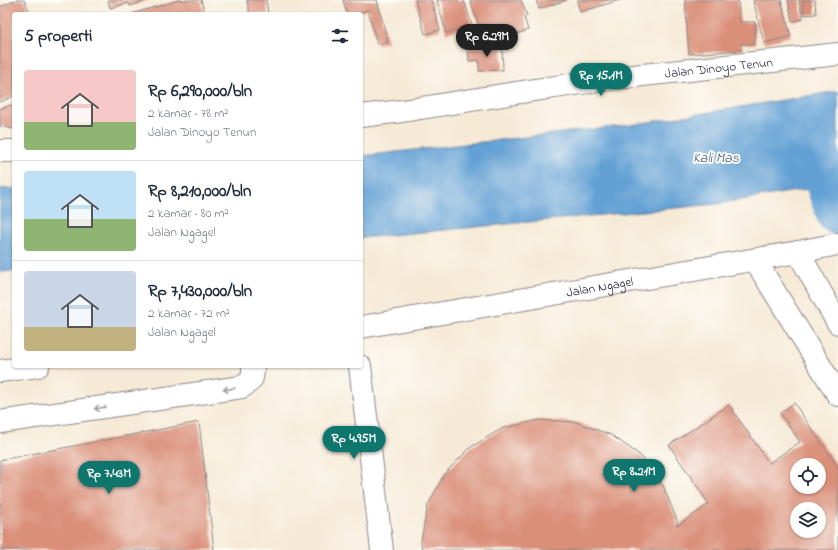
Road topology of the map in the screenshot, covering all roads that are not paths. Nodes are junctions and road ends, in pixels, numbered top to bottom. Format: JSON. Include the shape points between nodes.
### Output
{"nodes":[{"id":1,"x":838,"y":54,"type":"edge"},
{"id":2,"x":363,"y":116,"type":"edge"},
{"id":3,"x":0,"y":151,"type":"edge"},
{"id":4,"x":12,"y":151,"type":"edge"},
{"id":5,"x":829,"y":246,"type":"edge"},
{"id":6,"x":798,"y":252,"type":"junction"},
{"id":7,"x":755,"y":260,"type":"junction"},
{"id":8,"x":838,"y":323,"type":"edge"},
{"id":9,"x":363,"y":327,"type":"edge"},
{"id":10,"x":23,"y":368,"type":"edge"},
{"id":11,"x":253,"y":368,"type":"edge"},
{"id":12,"x":360,"y":368,"type":"edge"},
{"id":13,"x":0,"y":371,"type":"edge"},
{"id":14,"x":838,"y":395,"type":"edge"},
{"id":15,"x":0,"y":422,"type":"edge"},
{"id":16,"x":382,"y":550,"type":"edge"}],
"edges":[{"from":1,"to":2,"type":"main road","name":"Jalan Dinoyo Tenun","via":[[615,78]]},
{"from":3,"to":4,"type":"main road"},
{"from":5,"to":6,"type":"main road","name":"Jalan Ngagel"},
{"from":6,"to":7,"type":"main road","name":"Jalan Ngagel"},
{"from":6,"to":8,"type":"main road"},
{"from":7,"to":9,"type":"main road","name":"Jalan Ngagel"},
{"from":7,"to":14,"type":"main road"},
{"from":10,"to":13,"type":"main road"},
{"from":11,"to":15,"type":"main road","one_way":true,"via":[[253,377],[242,387]]},
{"from":12,"to":16,"type":"main road"}]}
